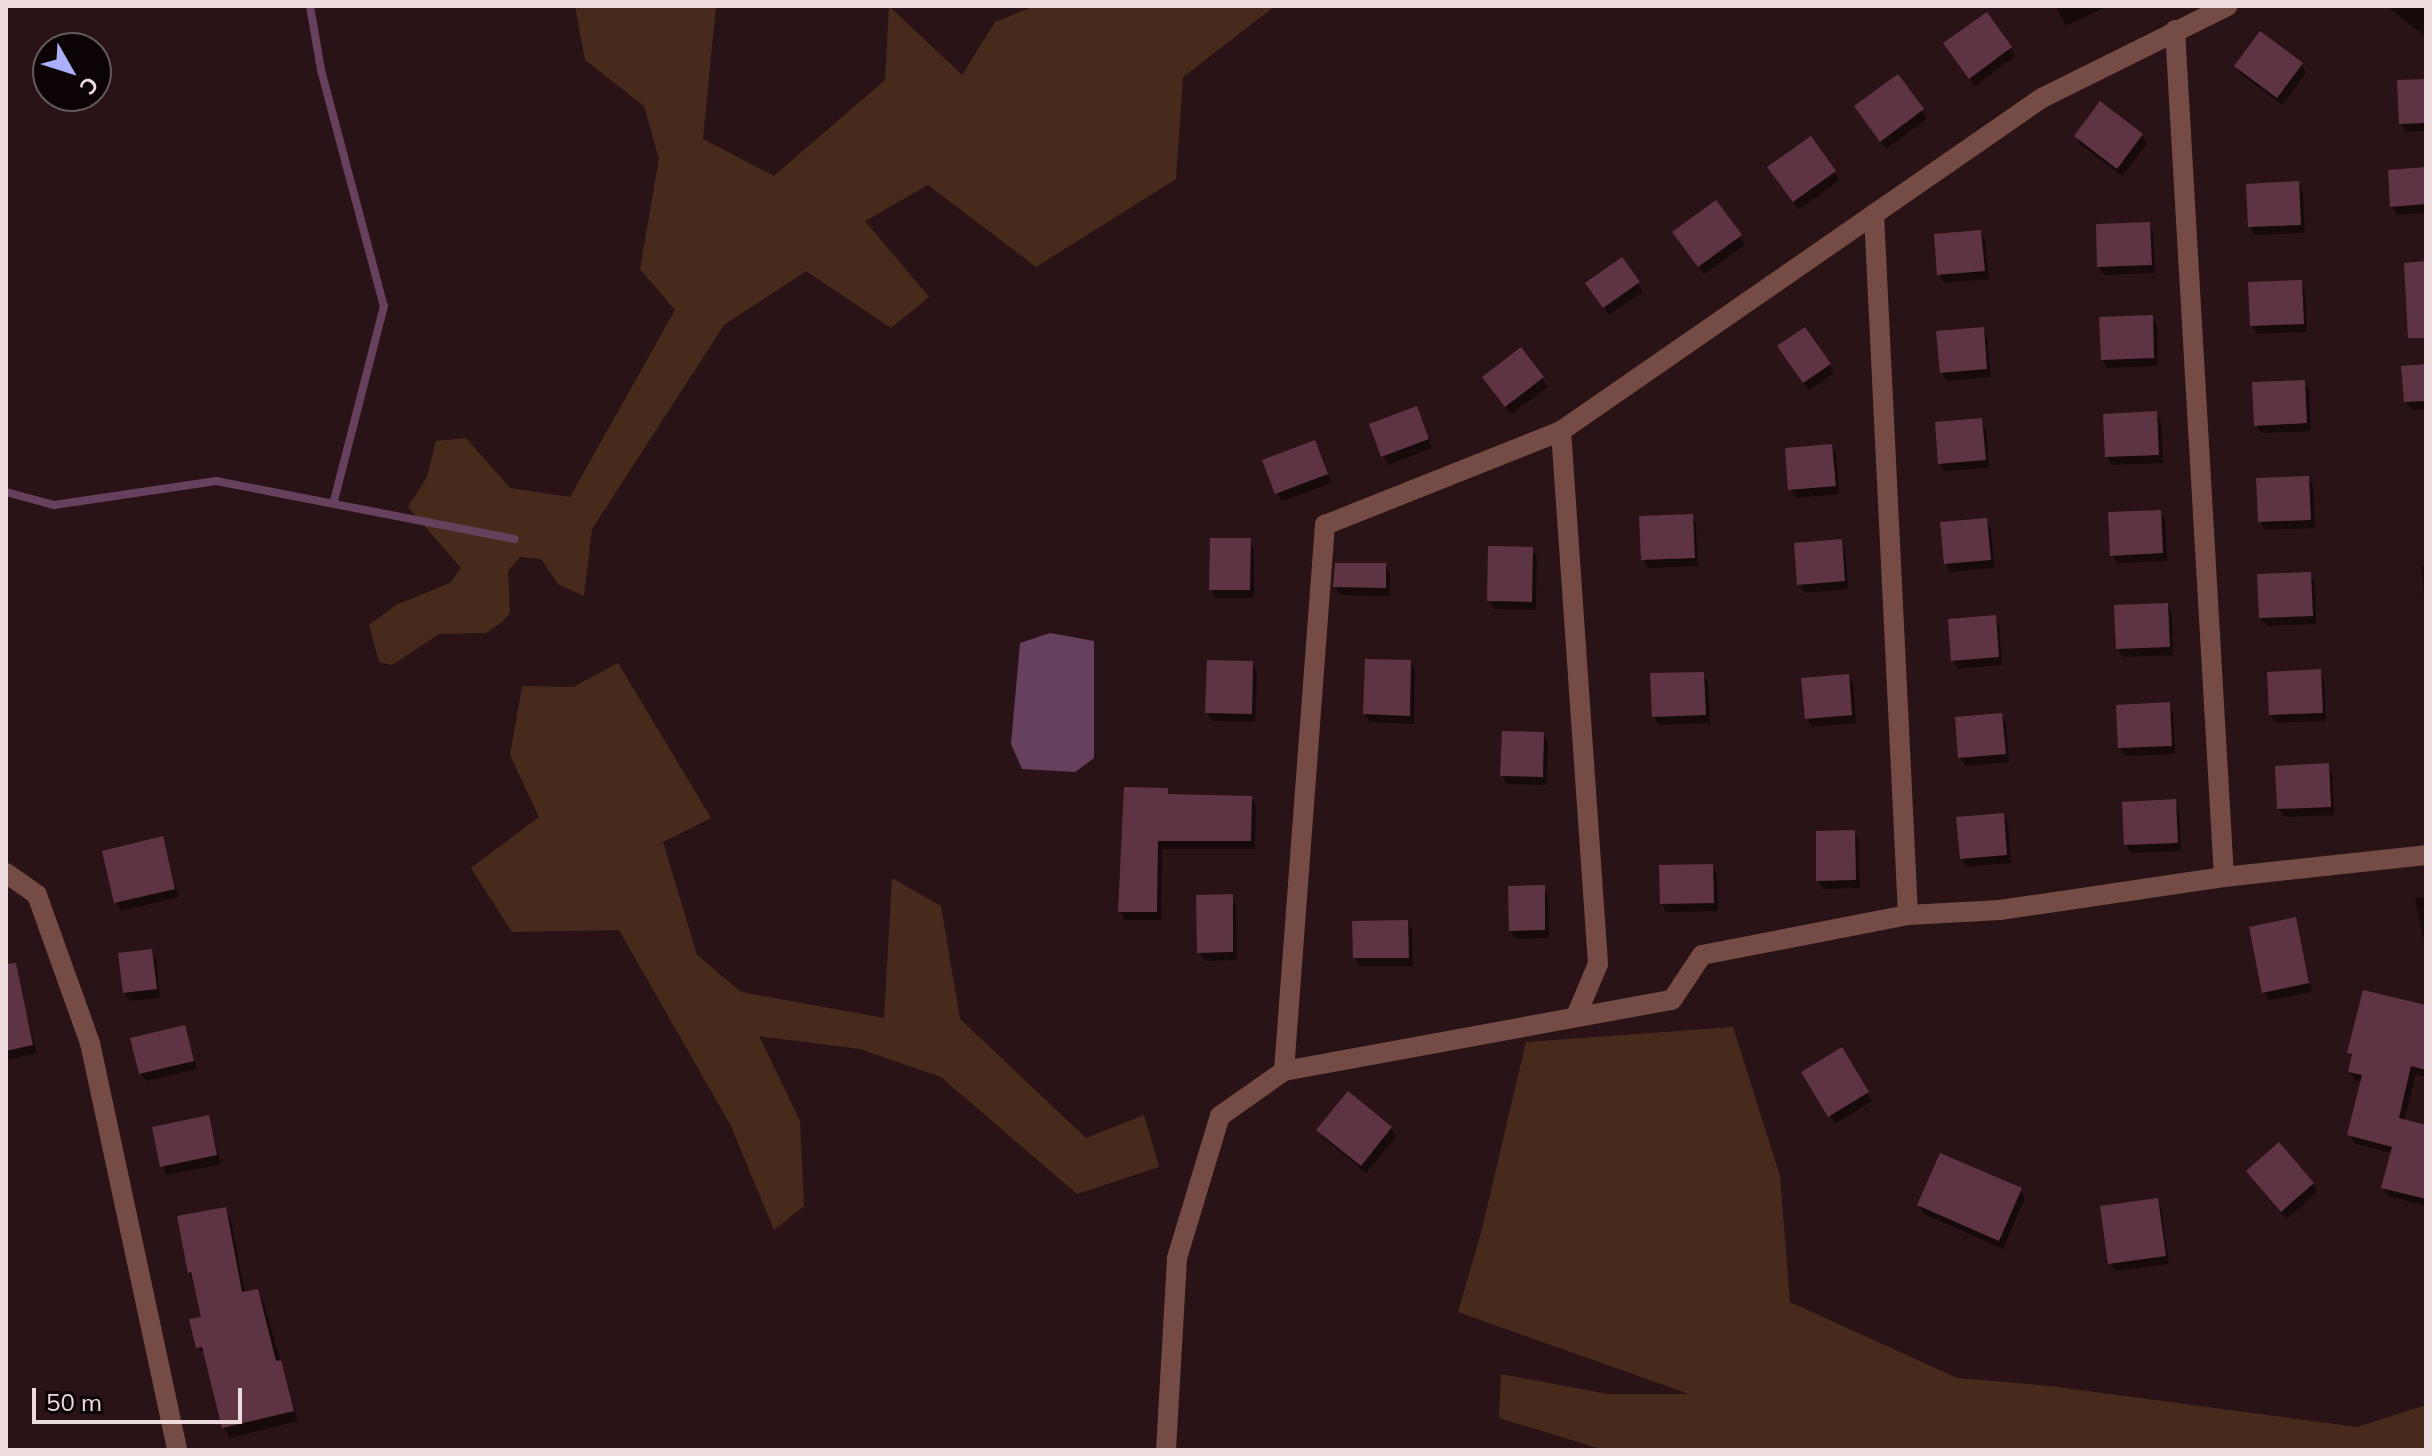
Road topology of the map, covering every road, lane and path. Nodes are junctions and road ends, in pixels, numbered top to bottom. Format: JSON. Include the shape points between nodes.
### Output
{"nodes":[{"id":1,"x":2227,"y":6,"type":"edge"},
{"id":2,"x":2175,"y":30,"type":"junction"},
{"id":3,"x":1874,"y":214,"type":"junction"},
{"id":4,"x":1561,"y":431,"type":"junction"},
{"id":5,"x":2426,"y":855,"type":"edge"},
{"id":6,"x":6,"y":873,"type":"edge"},
{"id":7,"x":2224,"y":877,"type":"junction"},
{"id":8,"x":1908,"y":915,"type":"junction"},
{"id":9,"x":1576,"y":1016,"type":"junction"},
{"id":10,"x":1284,"y":1071,"type":"junction"},
{"id":11,"x":177,"y":1450,"type":"edge"},
{"id":12,"x":1166,"y":1450,"type":"edge"}],
"edges":[{"from":1,"to":2,"type":"street"},
{"from":2,"to":3,"type":"street","via":[[2042,98]]},
{"from":2,"to":7,"type":"street"},
{"from":3,"to":4,"type":"street"},
{"from":3,"to":8,"type":"street"},
{"from":4,"to":9,"type":"street","via":[[1598,964]]},
{"from":4,"to":10,"type":"street","via":[[1325,525]]},
{"from":5,"to":7,"type":"street"},
{"from":6,"to":11,"type":"street","via":[[37,895],[90,1043]]},
{"from":7,"to":8,"type":"street","via":[[2000,910]]},
{"from":8,"to":9,"type":"street","via":[[1702,955],[1672,1000]]},
{"from":9,"to":10,"type":"street"},
{"from":10,"to":12,"type":"street","via":[[1220,1116],[1177,1258]]}]}
